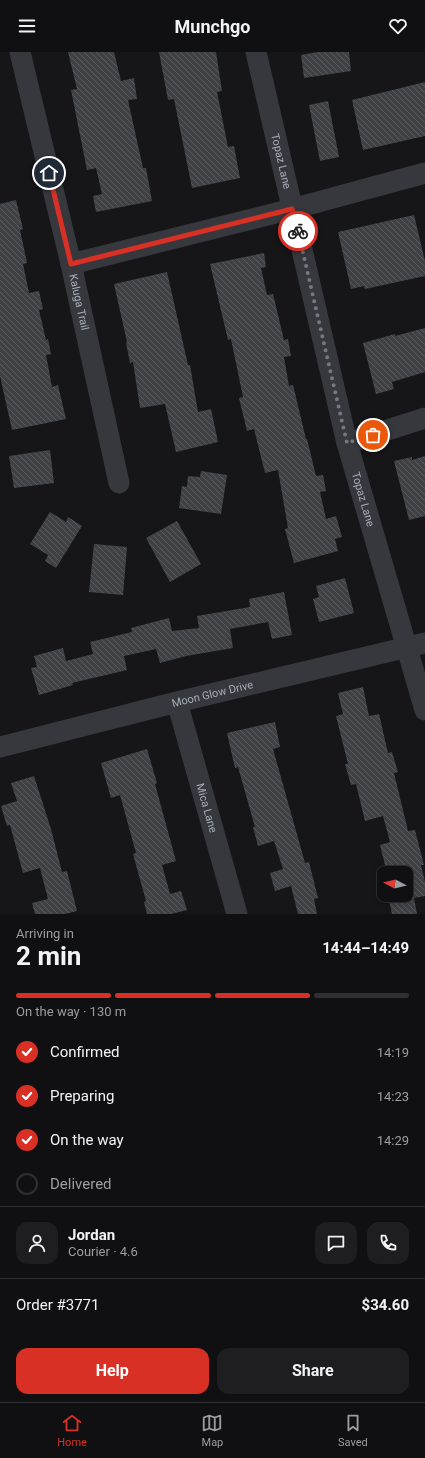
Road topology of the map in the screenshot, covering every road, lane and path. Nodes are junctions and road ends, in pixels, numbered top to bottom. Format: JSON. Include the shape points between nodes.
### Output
{"nodes":[{"id":1,"x":20,"y":52,"type":"edge"},
{"id":2,"x":256,"y":52,"type":"edge"},
{"id":3,"x":425,"y":173,"type":"edge"},
{"id":4,"x":292,"y":209,"type":"junction"},
{"id":5,"x":71,"y":264,"type":"junction"},
{"id":6,"x":425,"y":418,"type":"edge"},
{"id":7,"x":347,"y":443,"type":"junction"},
{"id":8,"x":119,"y":483,"type":"dead end"},
{"id":9,"x":416,"y":645,"type":"edge"},
{"id":10,"x":177,"y":702,"type":"junction"},
{"id":11,"x":425,"y":710,"type":"edge"},
{"id":12,"x":0,"y":747,"type":"edge"},
{"id":13,"x":237,"y":914,"type":"edge"}],
"edges":[{"from":1,"to":5,"type":"street","name":"Kaluga Trail"},
{"from":2,"to":4,"type":"street","name":"Topaz Lane"},
{"from":3,"to":4,"type":"street"},
{"from":4,"to":5,"type":"street"},
{"from":4,"to":7,"type":"street","name":"Topaz Lane"},
{"from":5,"to":8,"type":"street","name":"Kaluga Trail"},
{"from":6,"to":7,"type":"street"},
{"from":7,"to":9,"type":"street","name":"Topaz Lane"},
{"from":9,"to":10,"type":"street","name":"Moon Glow Drive"},
{"from":9,"to":11,"type":"street","name":"Topaz Lane"},
{"from":10,"to":12,"type":"street","name":"Moon Glow Drive"},
{"from":10,"to":13,"type":"street","name":"Mica Lane"}]}
